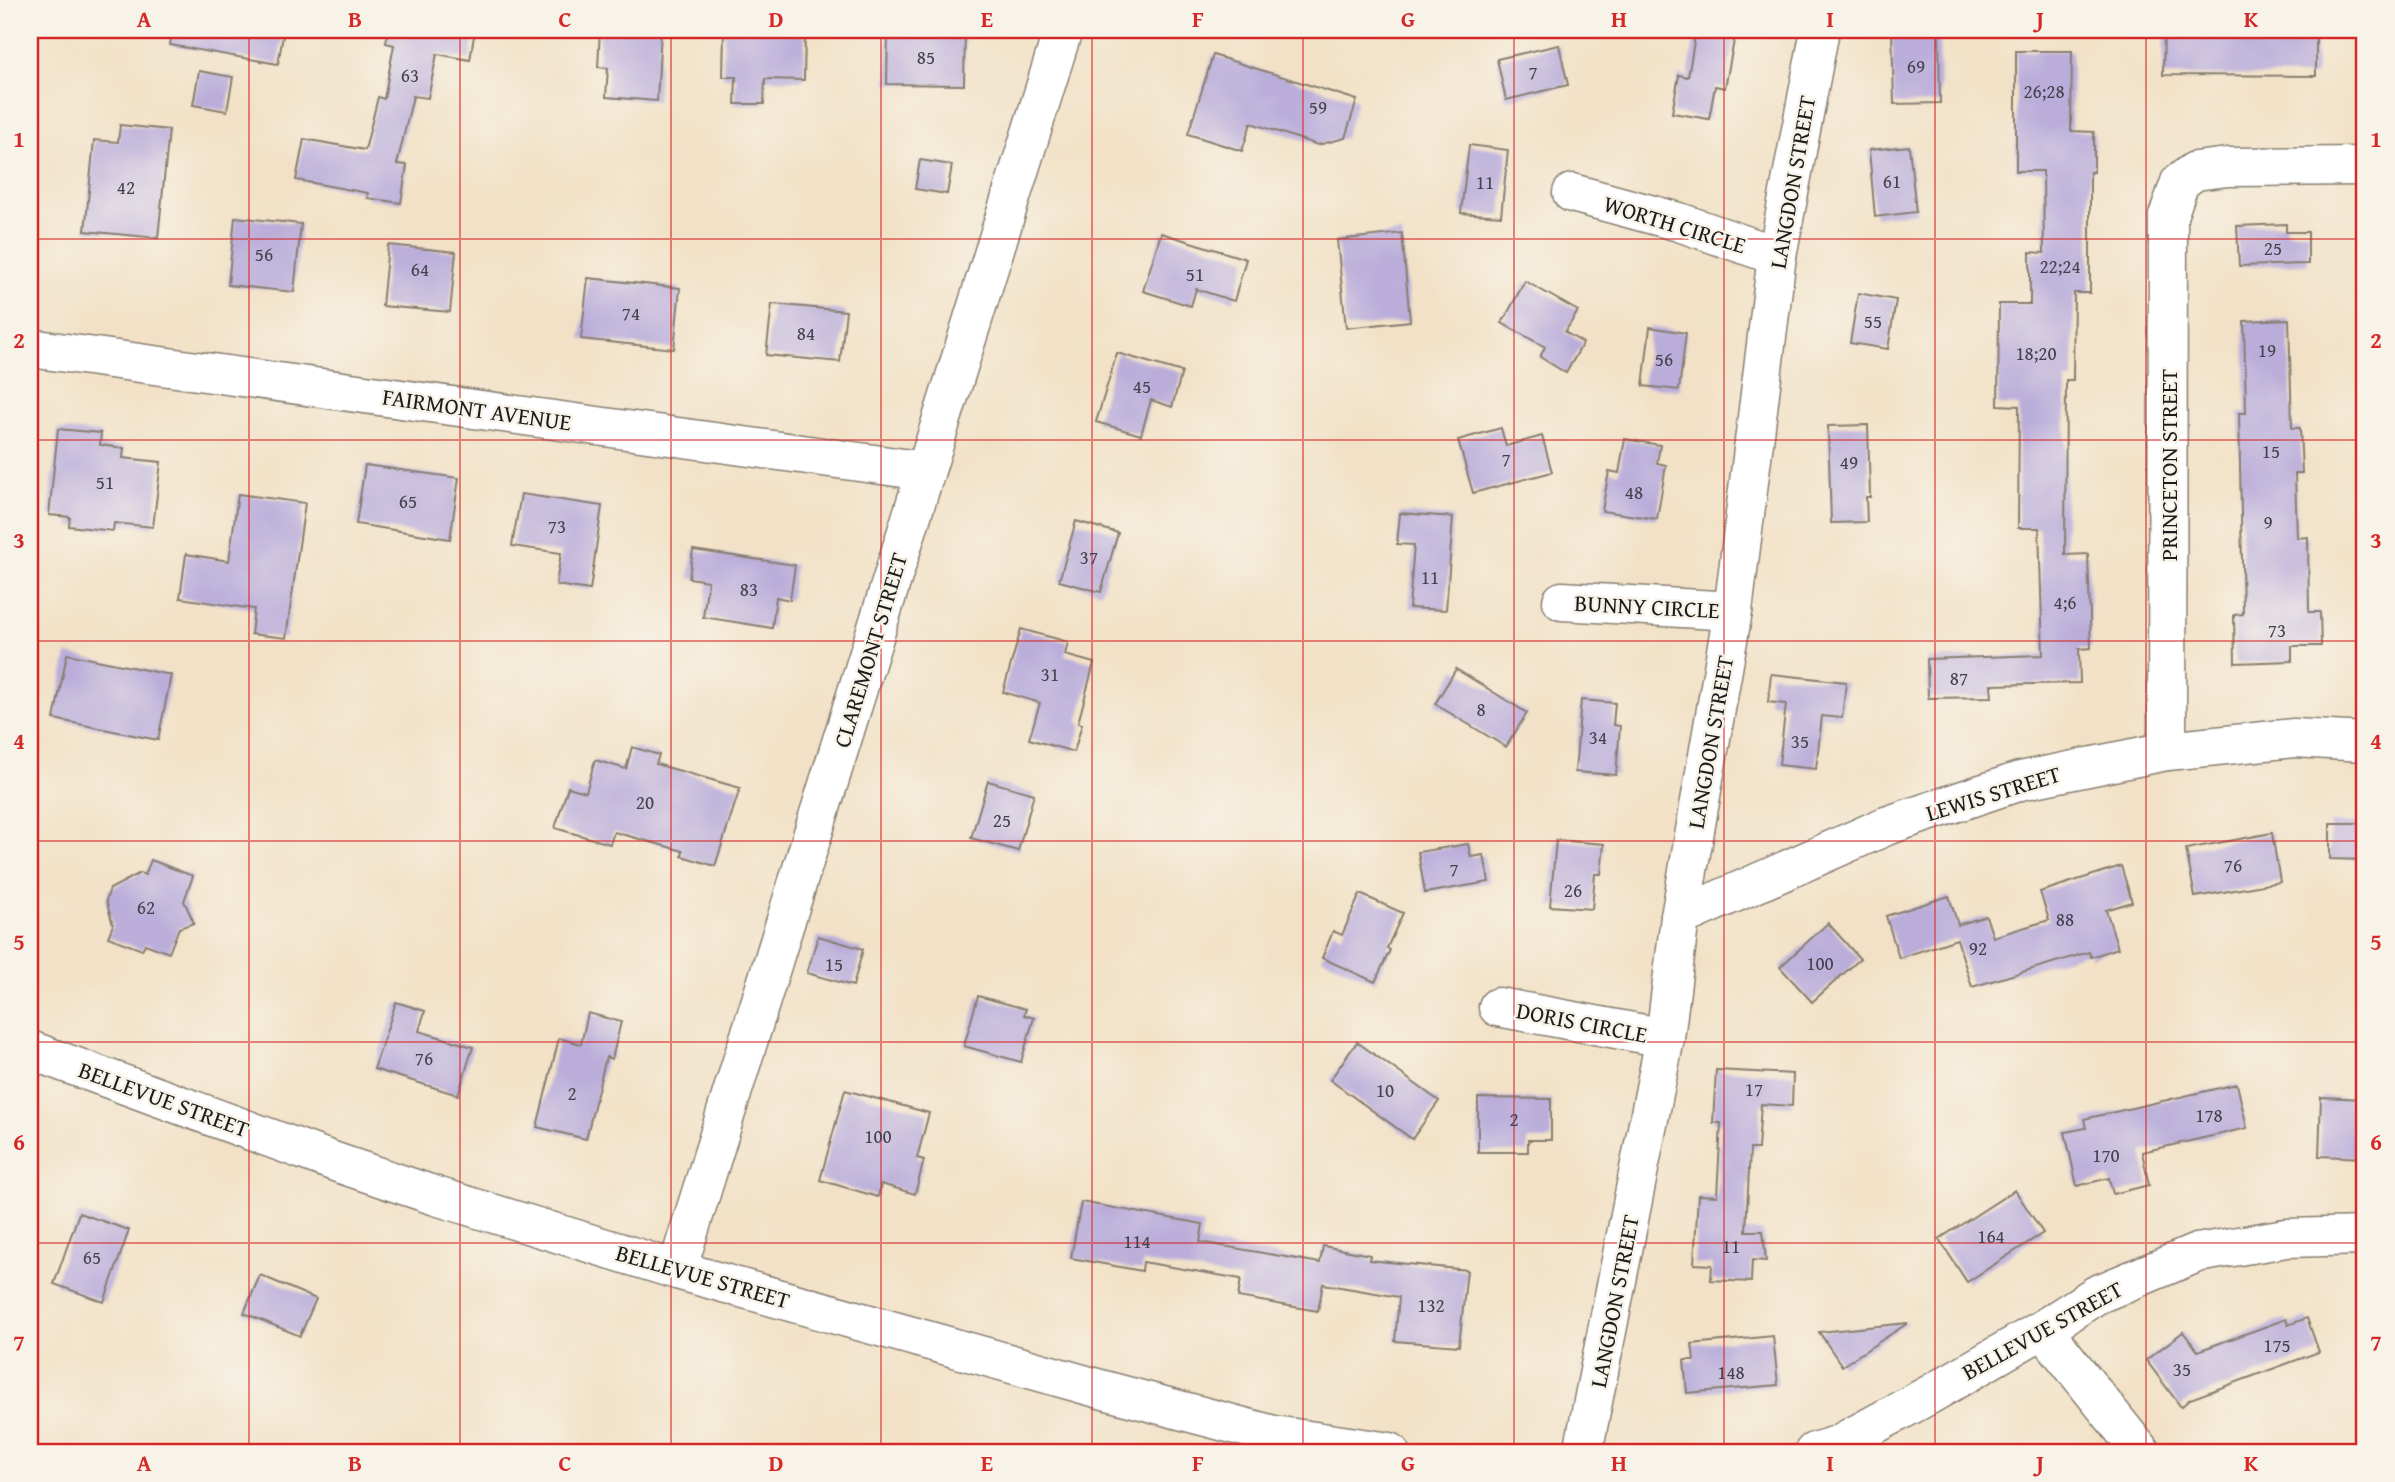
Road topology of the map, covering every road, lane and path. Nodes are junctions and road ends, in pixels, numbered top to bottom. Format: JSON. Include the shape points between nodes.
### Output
{"nodes":[{"id":1,"x":1063,"y":30,"type":"edge"},
{"id":2,"x":1821,"y":30,"type":"edge"},
{"id":3,"x":2365,"y":166,"type":"edge"},
{"id":4,"x":1572,"y":193,"type":"dead end"},
{"id":5,"x":1777,"y":256,"type":"junction"},
{"id":6,"x":30,"y":348,"type":"edge"},
{"id":7,"x":925,"y":471,"type":"junction"},
{"id":8,"x":1562,"y":601,"type":"dead end"},
{"id":9,"x":1733,"y":611,"type":"junction"},
{"id":10,"x":2365,"y":743,"type":"edge"},
{"id":11,"x":2167,"y":751,"type":"junction"},
{"id":12,"x":1680,"y":917,"type":"junction"},
{"id":13,"x":1498,"y":1007,"type":"dead end"},
{"id":14,"x":1665,"y":1038,"type":"junction"},
{"id":15,"x":30,"y":1050,"type":"edge"},
{"id":16,"x":2365,"y":1236,"type":"edge"},
{"id":17,"x":677,"y":1270,"type":"junction"},
{"id":18,"x":2043,"y":1329,"type":"junction"},
{"id":19,"x":1390,"y":1452,"type":"edge"},
{"id":20,"x":1583,"y":1452,"type":"edge"},
{"id":21,"x":1814,"y":1452,"type":"edge"},
{"id":22,"x":2141,"y":1452,"type":"edge"}],
"edges":[{"from":1,"to":7,"type":"street","name":"CLAREMONT STREET"},
{"from":2,"to":5,"type":"street","name":"LANGDON STREET"},
{"from":3,"to":11,"type":"street","name":"PRINCETON STREET","via":[[2195,171],[2180,182],[2168,216]]},
{"from":4,"to":5,"type":"street","name":"WORTH CIRCLE","via":[[1679,222]]},
{"from":5,"to":9,"type":"street","name":"LANGDON STREET"},
{"from":6,"to":7,"type":"street","name":"FAIRMONT AVENUE"},
{"from":7,"to":17,"type":"street","name":"CLAREMONT STREET"},
{"from":8,"to":9,"type":"street","name":"BUNNY CIRCLE"},
{"from":9,"to":12,"type":"street","name":"LANGDON STREET"},
{"from":10,"to":11,"type":"street","name":"LEWIS STREET","via":[[2294,738]]},
{"from":11,"to":12,"type":"street","name":"LEWIS STREET","via":[[2020,780],[1886,826]]},
{"from":12,"to":14,"type":"street","name":"LANGDON STREET"},
{"from":13,"to":14,"type":"street","name":"DORIS CIRCLE"},
{"from":14,"to":20,"type":"street","name":"LANGDON STREET"},
{"from":15,"to":17,"type":"street","name":"BELLEVUE STREET","via":[[338,1163]]},
{"from":16,"to":18,"type":"street","name":"BELLEVUE STREET","via":[[2286,1238],[2197,1253],[2096,1295]]},
{"from":17,"to":19,"type":"street","name":"BELLEVUE STREET","via":[[1261,1431]]},
{"from":18,"to":21,"type":"street","name":"BELLEVUE STREET","via":[[1837,1445]]},
{"from":18,"to":22,"type":"street"}]}
